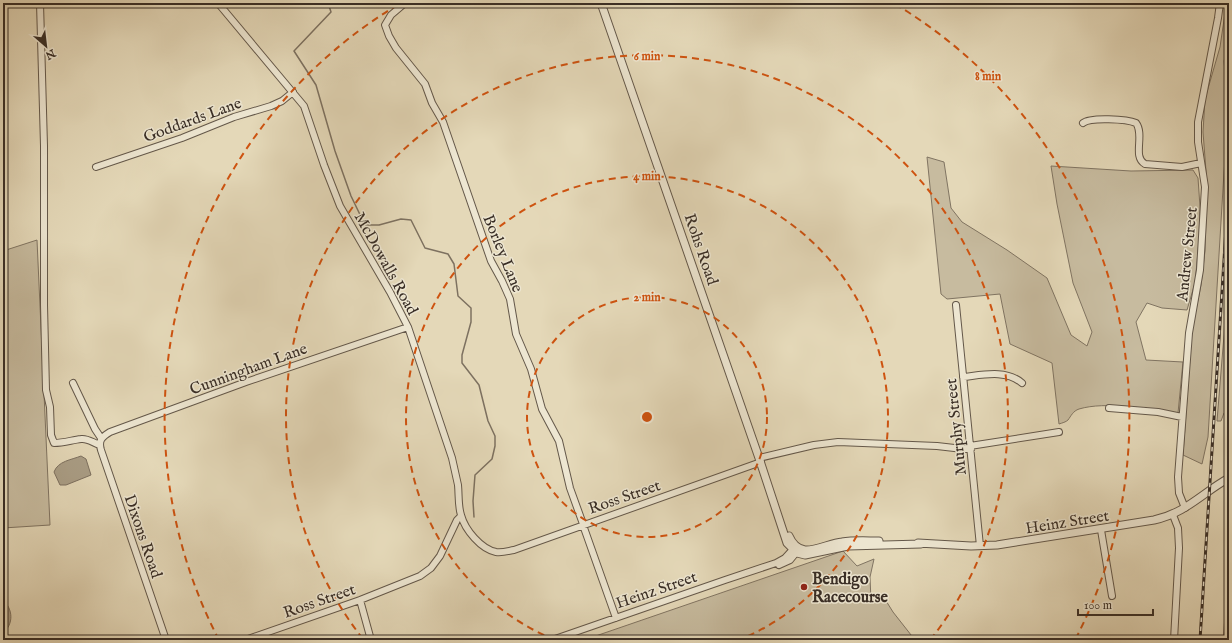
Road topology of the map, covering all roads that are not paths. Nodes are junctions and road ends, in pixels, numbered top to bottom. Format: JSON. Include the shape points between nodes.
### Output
{"nodes":[{"id":1,"x":40,"y":3,"type":"edge"},
{"id":2,"x":218,"y":3,"type":"edge"},
{"id":3,"x":405,"y":3,"type":"edge"},
{"id":4,"x":601,"y":3,"type":"edge"},
{"id":5,"x":1220,"y":3,"type":"edge"},
{"id":6,"x":293,"y":92,"type":"junction"},
{"id":7,"x":1083,"y":123,"type":"dead end"},
{"id":8,"x":1201,"y":163,"type":"junction"},
{"id":9,"x":96,"y":167,"type":"dead end"},
{"id":10,"x":956,"y":305,"type":"dead end"},
{"id":11,"x":408,"y":327,"type":"junction"},
{"id":12,"x":963,"y":377,"type":"junction"},
{"id":13,"x":73,"y":383,"type":"dead end"},
{"id":14,"x":1022,"y":383,"type":"dead end"},
{"id":15,"x":1108,"y":408,"type":"dead end"},
{"id":16,"x":1182,"y":417,"type":"junction"},
{"id":17,"x":1059,"y":432,"type":"dead end"},
{"id":18,"x":100,"y":441,"type":"junction"},
{"id":19,"x":970,"y":448,"type":"junction"},
{"id":20,"x":760,"y":460,"type":"junction"},
{"id":21,"x":1227,"y":479,"type":"edge"},
{"id":22,"x":1229,"y":488,"type":"edge"},
{"id":23,"x":1185,"y":508,"type":"junction"},
{"id":24,"x":1173,"y":515,"type":"junction"},
{"id":25,"x":461,"y":516,"type":"junction"},
{"id":26,"x":583,"y":525,"type":"junction"},
{"id":27,"x":1101,"y":530,"type":"junction"},
{"id":28,"x":980,"y":546,"type":"junction"},
{"id":29,"x":796,"y":549,"type":"junction"},
{"id":30,"x":495,"y":552,"type":"joint"},
{"id":31,"x":1112,"y":596,"type":"dead end"},
{"id":32,"x":360,"y":600,"type":"junction"},
{"id":33,"x":1229,"y":605,"type":"edge"},
{"id":34,"x":616,"y":618,"type":"junction"},
{"id":35,"x":166,"y":640,"type":"edge"},
{"id":36,"x":245,"y":640,"type":"edge"},
{"id":37,"x":371,"y":640,"type":"edge"},
{"id":38,"x":552,"y":640,"type":"edge"},
{"id":39,"x":1174,"y":640,"type":"edge"},
{"id":40,"x":1227,"y":640,"type":"edge"}],
"edges":[{"from":1,"to":18,"type":"street","via":[[46,390],[50,408],[51,436],[54,443],[82,439],[92,443]]},
{"from":2,"to":6,"type":"street","name":"McDowalls Road"},
{"from":3,"to":26,"type":"street","name":"Borley Lane","via":[[391,15],[385,25],[396,48],[425,84],[443,122],[488,254],[510,299],[516,334],[542,409],[559,441],[570,488]]},
{"from":4,"to":20,"type":"street","name":"Rohs Road"},
{"from":5,"to":8,"type":"street","name":"Andrew Street","via":[[1198,122]]},
{"from":6,"to":9,"type":"street","name":"Goddards Lane","via":[[271,106],[230,118],[182,138]]},
{"from":6,"to":11,"type":"street","name":"McDowalls Road","via":[[307,112],[340,206]]},
{"from":7,"to":8,"type":"street","via":[[1096,119],[1136,123],[1140,131],[1139,157],[1145,164],[1182,167]]},
{"from":8,"to":16,"type":"street","name":"Andrew Street","via":[[1205,187],[1200,270],[1189,333]]},
{"from":10,"to":12,"type":"street","name":"Murphy Street"},
{"from":11,"to":18,"type":"street","name":"Cunningham Lane","via":[[110,432]]},
{"from":11,"to":25,"type":"street","name":"McDowalls Road","via":[[452,458]]},
{"from":12,"to":14,"type":"street","via":[[999,374],[1015,378]]},
{"from":12,"to":19,"type":"street","name":"Murphy Street"},
{"from":13,"to":18,"type":"street","name":"Dixons Road"},
{"from":15,"to":16,"type":"street","via":[[1158,412]]},
{"from":16,"to":23,"type":"street","name":"Andrew Street","via":[[1178,483],[1180,498]]},
{"from":17,"to":19,"type":"street","name":"Ross Street"},
{"from":18,"to":35,"type":"street","name":"Dixons Road"},
{"from":19,"to":20,"type":"street","name":"Ross Street","via":[[838,442],[814,445]]},
{"from":19,"to":28,"type":"street","name":"Murphy Street"},
{"from":20,"to":26,"type":"street","name":"Ross Street"},
{"from":20,"to":29,"type":"street","name":"Rohs Road","via":[[785,540]]},
{"from":21,"to":22,"type":"street"},
{"from":21,"to":23,"type":"street","name":"Heinz Street"},
{"from":23,"to":24,"type":"street","name":"Heinz Street"},
{"from":24,"to":27,"type":"street","name":"Heinz Street"},
{"from":24,"to":39,"type":"street","via":[[1178,528],[1179,548]]},
{"from":25,"to":30,"type":"street","name":"McDowalls Road","via":[[474,536],[486,548]]},
{"from":25,"to":32,"type":"street","name":"Ross Street","via":[[440,556],[426,572],[414,580]]},
{"from":26,"to":30,"type":"street","name":"Ross Street","via":[[514,550]]},
{"from":26,"to":34,"type":"street","name":"Borley Lane"},
{"from":27,"to":28,"type":"street","name":"Heinz Street"},
{"from":27,"to":31,"type":"street"},
{"from":28,"to":29,"type":"street","name":"Heinz Street","via":[[870,543],[810,555],[801,554]]},
{"from":29,"to":34,"type":"street","name":"Heinz Street","via":[[780,562]]},
{"from":32,"to":36,"type":"street","name":"Ross Street"},
{"from":32,"to":37,"type":"street"},
{"from":33,"to":40,"type":"street"},
{"from":34,"to":38,"type":"street","name":"Heinz Street"}]}
